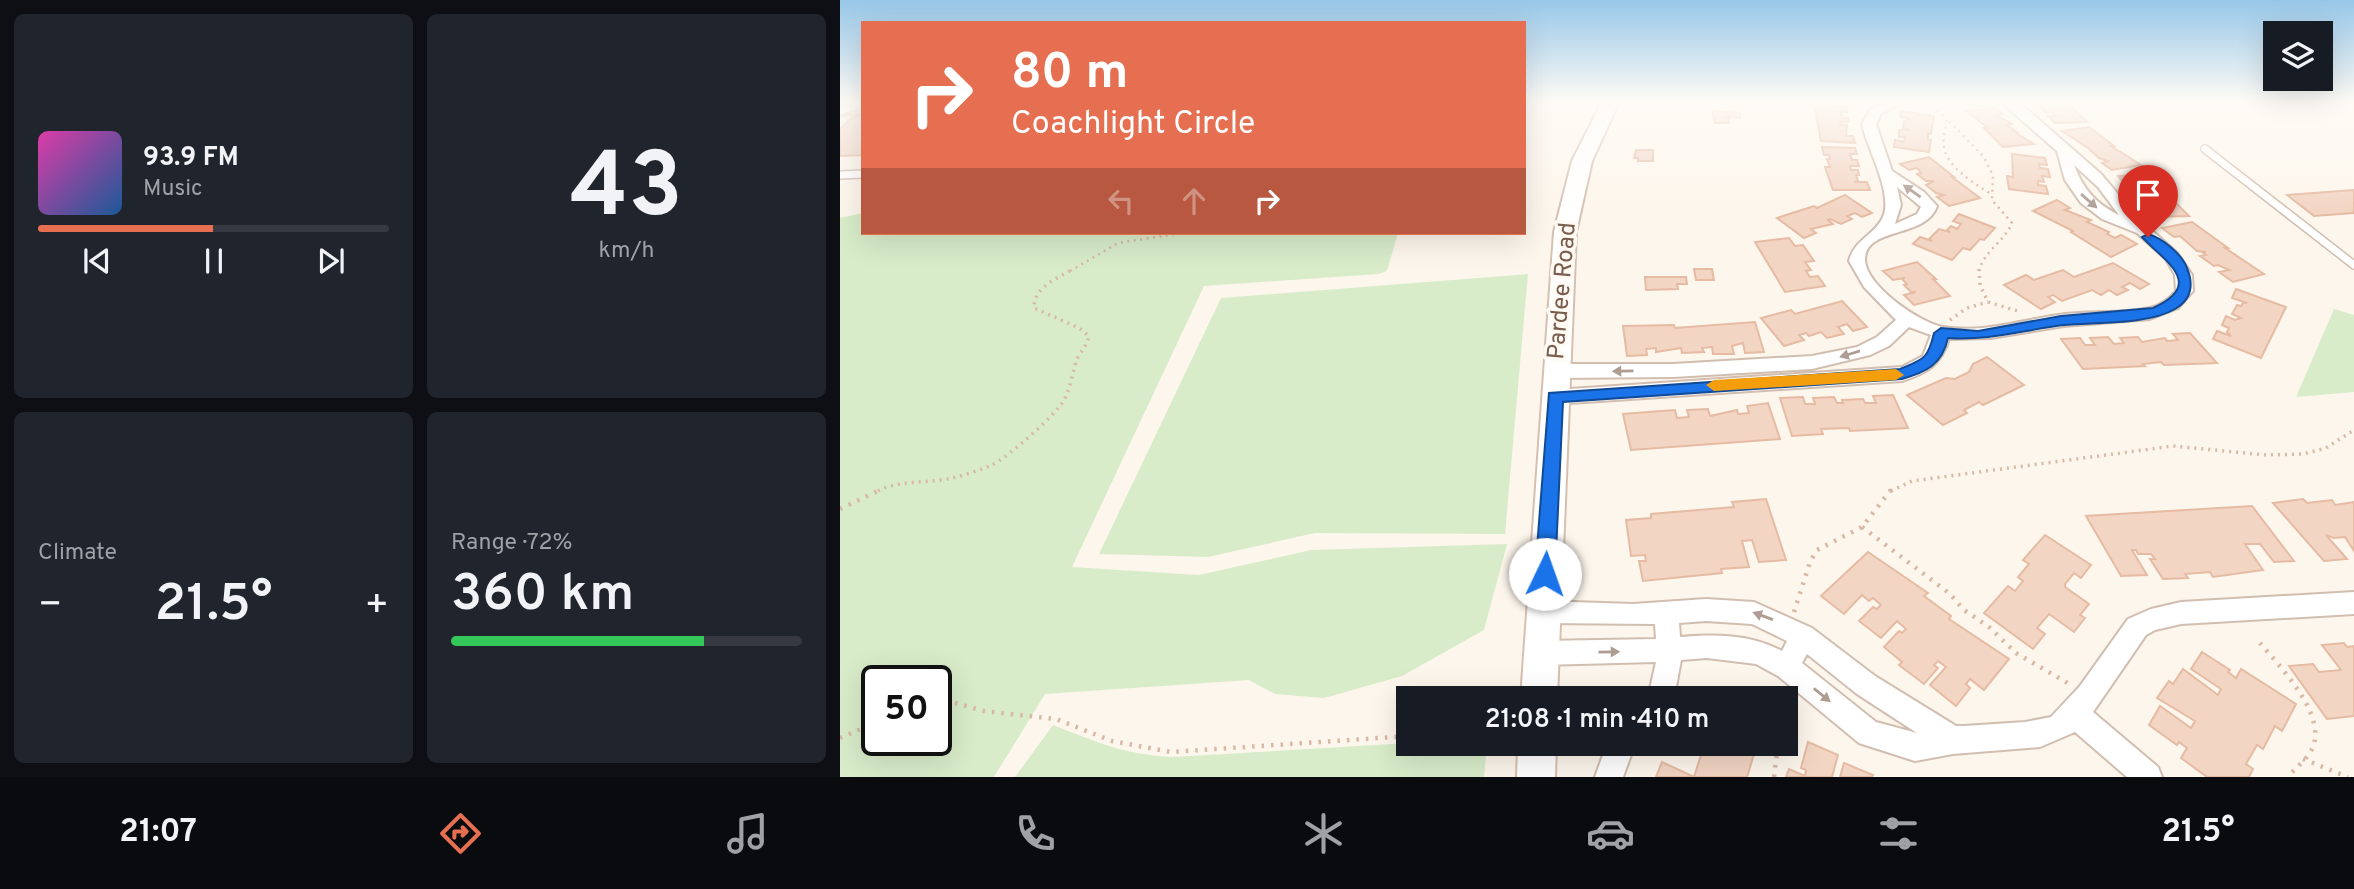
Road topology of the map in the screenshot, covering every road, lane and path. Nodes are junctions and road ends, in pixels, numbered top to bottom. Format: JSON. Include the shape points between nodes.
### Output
{"nodes":[{"id":1,"x":1593,"y":138,"type":"edge"},
{"id":2,"x":1873,"y":138,"type":"edge"},
{"id":3,"x":1945,"y":138,"type":"edge"},
{"id":4,"x":1966,"y":138,"type":"edge"},
{"id":5,"x":2051,"y":138,"type":"edge"},
{"id":6,"x":2063,"y":149,"type":"junction"},
{"id":7,"x":2205,"y":149,"type":"dead end"},
{"id":8,"x":1883,"y":172,"type":"junction"},
{"id":9,"x":861,"y":174,"type":"edge"},
{"id":10,"x":840,"y":175,"type":"edge"},
{"id":11,"x":1991,"y":194,"type":"junction"},
{"id":12,"x":2141,"y":231,"type":"junction"},
{"id":13,"x":1879,"y":233,"type":"junction"},
{"id":14,"x":1169,"y":235,"type":"edge"},
{"id":15,"x":2354,"y":265,"type":"edge"},
{"id":16,"x":1988,"y":302,"type":"junction"},
{"id":17,"x":2025,"y":314,"type":"dead end"},
{"id":18,"x":1907,"y":319,"type":"junction"},
{"id":19,"x":1943,"y":333,"type":"junction"},
{"id":20,"x":1556,"y":384,"type":"junction"},
{"id":21,"x":2354,"y":430,"type":"edge"},
{"id":22,"x":840,"y":509,"type":"edge"},
{"id":23,"x":1862,"y":527,"type":"junction"},
{"id":24,"x":2354,"y":603,"type":"edge"},
{"id":25,"x":1543,"y":612,"type":"junction"},
{"id":26,"x":1666,"y":613,"type":"junction"},
{"id":27,"x":1798,"y":626,"type":"junction"},
{"id":28,"x":2260,"y":643,"type":"dead end"},
{"id":29,"x":1669,"y":650,"type":"junction"},
{"id":30,"x":1541,"y":653,"type":"junction"},
{"id":31,"x":1787,"y":667,"type":"junction"},
{"id":32,"x":2071,"y":685,"type":"dead end"},
{"id":33,"x":1540,"y":686,"type":"edge"},
{"id":34,"x":1667,"y":686,"type":"edge"},
{"id":35,"x":952,"y":703,"type":"edge"},
{"id":36,"x":2074,"y":713,"type":"junction"},
{"id":37,"x":861,"y":729,"type":"edge"},
{"id":38,"x":1396,"y":737,"type":"edge"},
{"id":39,"x":840,"y":738,"type":"edge"},
{"id":40,"x":1953,"y":740,"type":"junction"},
{"id":41,"x":1537,"y":756,"type":"edge"},
{"id":42,"x":1617,"y":756,"type":"edge"},
{"id":43,"x":1777,"y":756,"type":"edge"},
{"id":44,"x":2303,"y":759,"type":"junction"},
{"id":45,"x":1536,"y":777,"type":"edge"},
{"id":46,"x":1609,"y":777,"type":"edge"},
{"id":47,"x":1774,"y":777,"type":"edge"},
{"id":48,"x":2148,"y":777,"type":"edge"},
{"id":49,"x":2288,"y":777,"type":"edge"},
{"id":50,"x":2348,"y":777,"type":"edge"}],
"edges":[{"from":1,"to":20,"type":"main road","name":"Pardee Road","via":[[1565,232]]},
{"from":2,"to":8,"type":"street"},
{"from":3,"to":11,"type":"path","via":[[1946,152],[1963,173]]},
{"from":4,"to":11,"type":"path","via":[[1984,157],[1993,176]]},
{"from":5,"to":6,"type":"street"},
{"from":6,"to":12,"type":"street","via":[[2102,183]]},
{"from":6,"to":12,"type":"street","one_way":true,"via":[[2069,177],[2085,199]]},
{"from":7,"to":15,"type":"lane"},
{"from":8,"to":13,"type":"street","via":[[1894,207]]},
{"from":13,"to":8,"type":"street","one_way":true,"via":[[1928,213],[1919,195]]},
{"from":9,"to":10,"type":"lane"},
{"from":11,"to":16,"type":"path","via":[[2012,223],[1979,265]]},
{"from":12,"to":19,"type":"street","via":[[2180,265],[2185,285],[2172,305],[2143,314],[1978,335]]},
{"from":13,"to":18,"type":"street","via":[[1862,246],[1860,269],[1888,305]]},
{"from":14,"to":22,"type":"path","via":[[1118,243],[1041,288],[1034,298],[1034,308],[1089,336],[1070,389],[1044,423],[994,464],[953,478],[894,483]]},
{"from":16,"to":17,"type":"path"},
{"from":16,"to":19,"type":"path","via":[[1959,312]]},
{"from":18,"to":19,"type":"street"},
{"from":18,"to":20,"type":"street","one_way":true,"via":[[1878,345],[1807,363]]},
{"from":19,"to":20,"type":"street","via":[[1928,364],[1902,374]]},
{"from":20,"to":25,"type":"main road","name":"Pardee Road"},
{"from":21,"to":23,"type":"path","via":[[2322,450],[2305,453],[2173,446],[1933,476],[1890,491]]},
{"from":23,"to":27,"type":"path","via":[[1817,550],[1810,562]]},
{"from":23,"to":32,"type":"path","via":[[1950,594],[2016,653]]},
{"from":24,"to":36,"type":"street","via":[[2181,613],[2151,620],[2137,627]]},
{"from":25,"to":26,"type":"street"},
{"from":25,"to":30,"type":"main road","name":"Pardee Road"},
{"from":27,"to":26,"type":"street","one_way":true,"via":[[1754,612]]},
{"from":26,"to":29,"type":"street"},
{"from":27,"to":31,"type":"street"},
{"from":27,"to":40,"type":"street","via":[[1866,685]]},
{"from":28,"to":44,"type":"path","via":[[2311,713],[2316,727],[2313,748]]},
{"from":30,"to":29,"type":"street","one_way":true},
{"from":29,"to":31,"type":"street","via":[[1744,649]]},
{"from":29,"to":34,"type":"street"},
{"from":30,"to":33,"type":"main road","name":"Pardee Road"},
{"from":31,"to":40,"type":"street","one_way":true,"via":[[1869,733],[1915,747]]},
{"from":35,"to":38,"type":"path","via":[[1056,719],[1112,741],[1171,752]]},
{"from":36,"to":40,"type":"street","via":[[2062,726],[2045,732]]},
{"from":36,"to":48,"type":"street"},
{"from":37,"to":39,"type":"path"},
{"from":41,"to":45,"type":"main road"},
{"from":42,"to":46,"type":"street"},
{"from":43,"to":47,"type":"path"},
{"from":44,"to":49,"type":"path"},
{"from":44,"to":50,"type":"path"}]}
